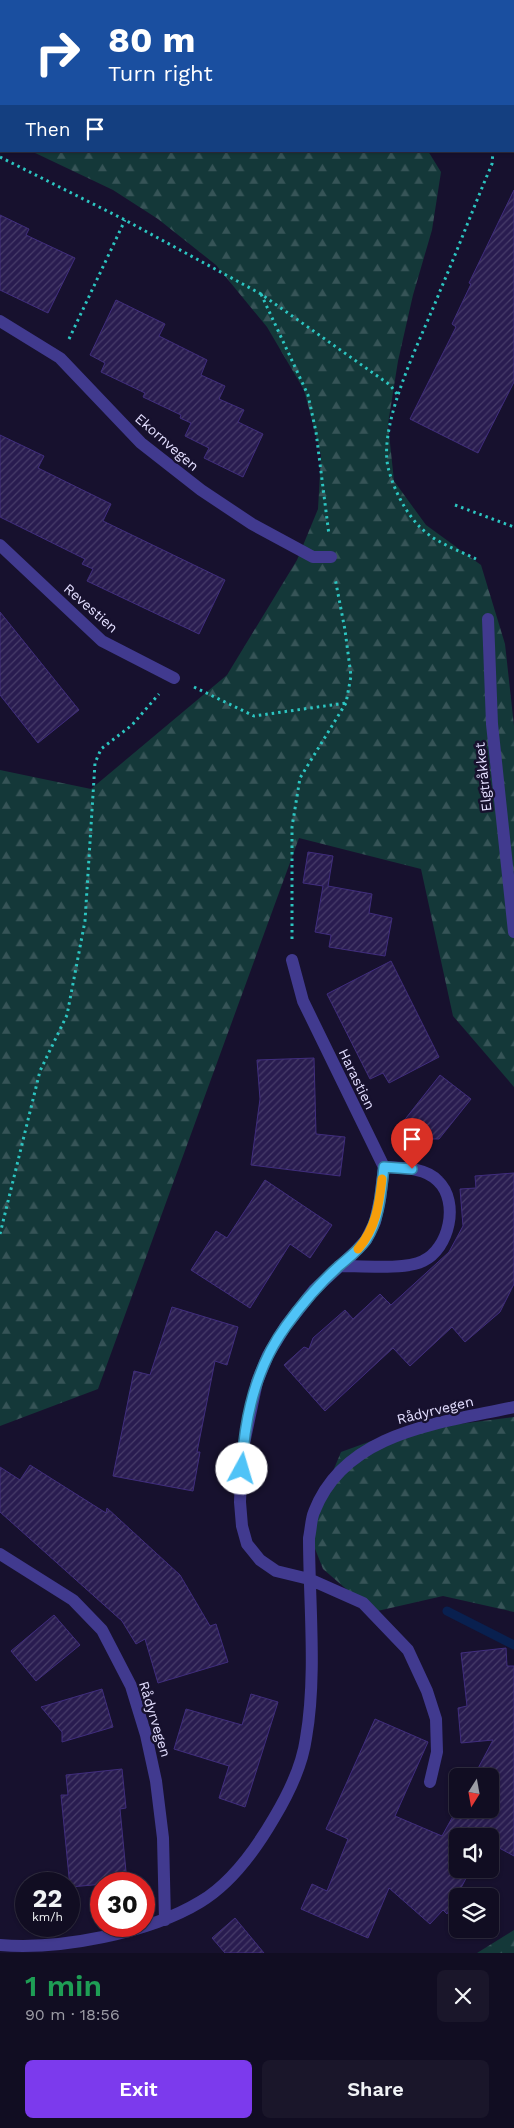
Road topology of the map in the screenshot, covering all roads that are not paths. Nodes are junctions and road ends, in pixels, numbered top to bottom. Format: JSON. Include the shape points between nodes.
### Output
{"nodes":[{"id":1,"x":0,"y":321,"type":"edge"},
{"id":2,"x":0,"y":545,"type":"edge"},
{"id":3,"x":331,"y":557,"type":"road end"},
{"id":4,"x":488,"y":618,"type":"dead end"},
{"id":5,"x":174,"y":678,"type":"road end"},
{"id":6,"x":514,"y":932,"type":"edge"},
{"id":7,"x":292,"y":960,"type":"road end"},
{"id":8,"x":384,"y":1167,"type":"junction"},
{"id":9,"x":339,"y":1266,"type":"junction"},
{"id":10,"x":514,"y":1407,"type":"edge"},
{"id":11,"x":0,"y":1554,"type":"edge"},
{"id":12,"x":309,"y":1579,"type":"junction"},
{"id":13,"x":430,"y":1782,"type":"dead end"},
{"id":14,"x":165,"y":1920,"type":"junction"},
{"id":15,"x":0,"y":1945,"type":"edge"}],
"edges":[{"from":1,"to":3,"type":"street","name":"Ekornvegen","via":[[60,358],[141,443],[200,490],[252,524],[313,557]]},
{"from":2,"to":5,"type":"street","name":"Revestien","via":[[102,640]]},
{"from":4,"to":6,"type":"street","name":"Elgtråkket","via":[[492,724]]},
{"from":7,"to":8,"type":"street","name":"Harastien","via":[[303,1001]]},
{"from":8,"to":9,"type":"street","via":[[380,1199],[366,1240]]},
{"from":8,"to":9,"type":"street","via":[[412,1169],[438,1180],[449,1206],[444,1242],[434,1255],[421,1262]]},
{"from":9,"to":12,"type":"street","via":[[314,1290],[268,1355],[257,1382],[242,1453],[240,1502],[247,1544],[260,1560],[276,1571]]},
{"from":10,"to":12,"type":"street","name":"Rådyrvegen","via":[[415,1428],[383,1440],[352,1460],[330,1484],[313,1513]]},
{"from":11,"to":14,"type":"street","name":"Rådyrvegen","via":[[73,1600],[102,1630],[131,1686],[156,1781],[163,1838]]},
{"from":12,"to":13,"type":"street","via":[[363,1603],[408,1650],[436,1719],[437,1752]]},
{"from":12,"to":14,"type":"street","name":"Rådyrvegen","via":[[311,1691],[306,1738],[297,1774],[258,1844],[232,1876],[202,1901]]},
{"from":14,"to":15,"type":"street","name":"Rådyrvegen","via":[[121,1933],[64,1943]]}]}
